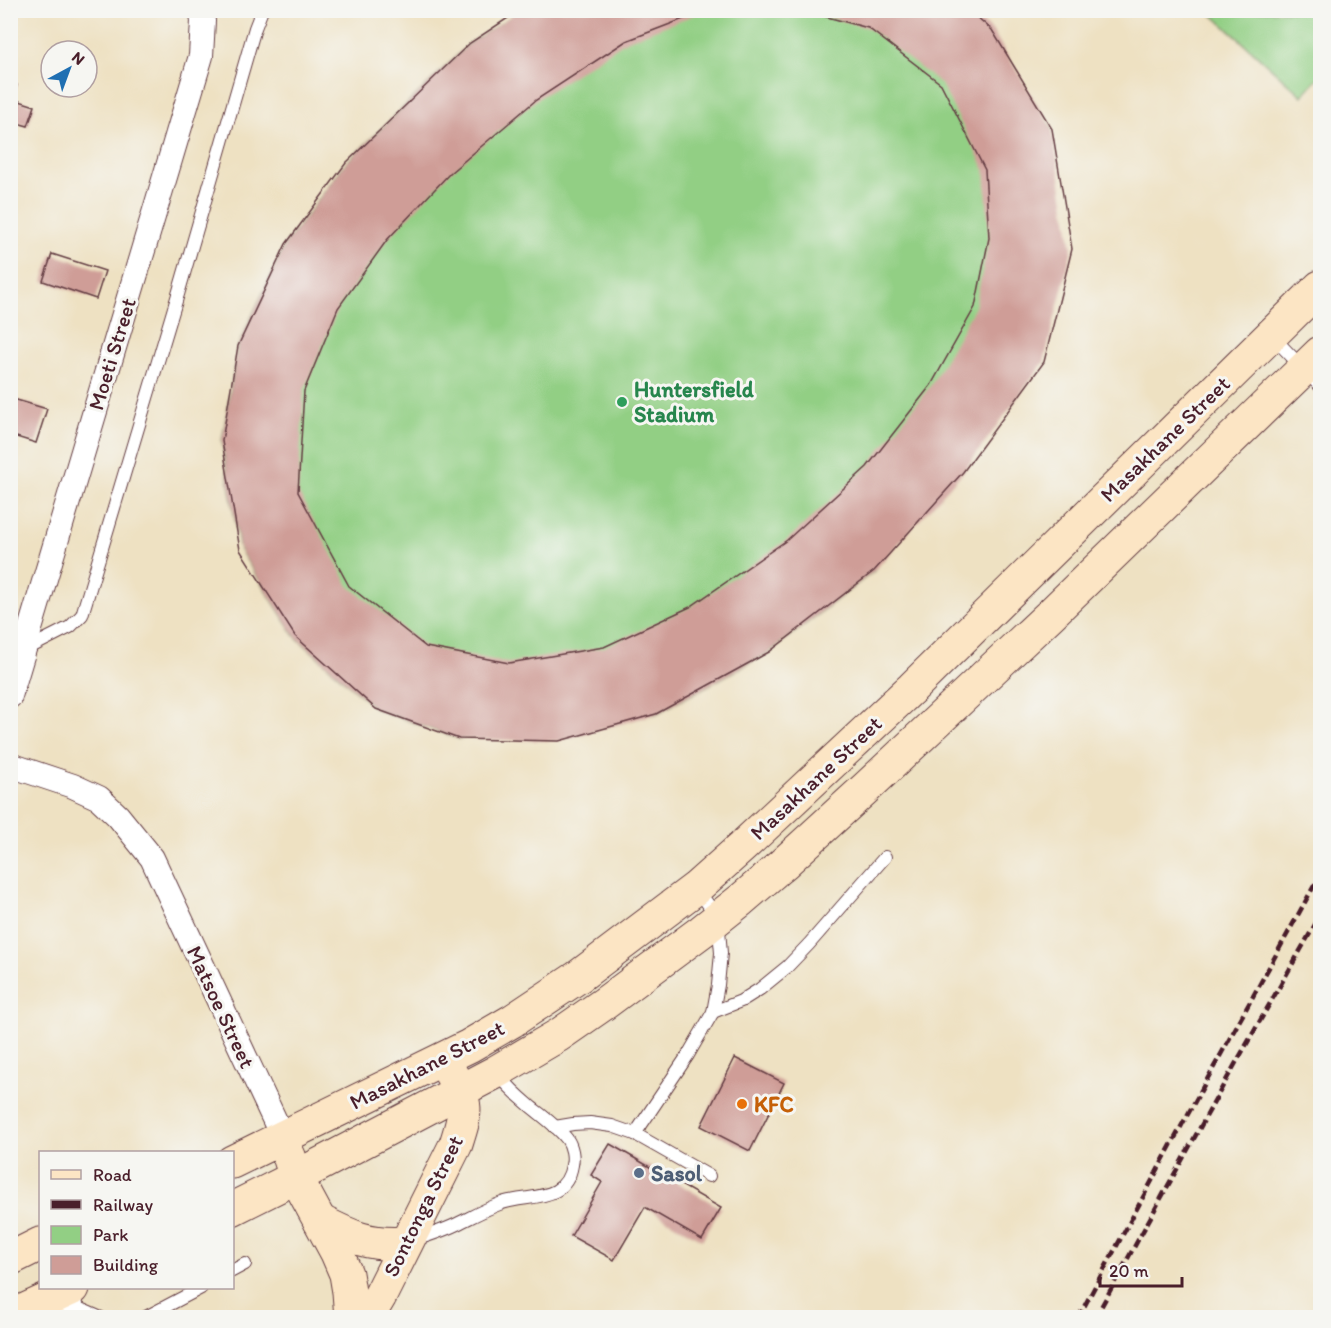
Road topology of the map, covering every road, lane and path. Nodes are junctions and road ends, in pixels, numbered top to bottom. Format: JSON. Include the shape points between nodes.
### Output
{"nodes":[{"id":1,"x":201,"y":10,"type":"edge"},
{"id":2,"x":262,"y":10,"type":"edge"},
{"id":3,"x":1320,"y":287,"type":"edge"},
{"id":4,"x":1271,"y":335,"type":"junction"},
{"id":5,"x":1315,"y":369,"type":"edge"},
{"id":6,"x":24,"y":650,"type":"junction"},
{"id":7,"x":10,"y":696,"type":"edge"},
{"id":8,"x":10,"y":765,"type":"edge"},
{"id":9,"x":885,"y":857,"type":"dead end"},
{"id":10,"x":696,"y":888,"type":"junction"},
{"id":11,"x":718,"y":918,"type":"junction"},
{"id":12,"x":713,"y":1012,"type":"junction"},
{"id":13,"x":443,"y":1059,"type":"junction"},
{"id":14,"x":496,"y":1072,"type":"junction"},
{"id":15,"x":460,"y":1091,"type":"junction"},
{"id":16,"x":555,"y":1127,"type":"junction"},
{"id":17,"x":635,"y":1134,"type":"junction"},
{"id":18,"x":283,"y":1138,"type":"junction"},
{"id":19,"x":234,"y":1161,"type":"edge"},
{"id":20,"x":709,"y":1176,"type":"dead end"},
{"id":21,"x":296,"y":1177,"type":"junction"},
{"id":22,"x":234,"y":1208,"type":"edge"},
{"id":23,"x":320,"y":1221,"type":"junction"},
{"id":24,"x":406,"y":1243,"type":"junction"},
{"id":25,"x":39,"y":1244,"type":"edge"},
{"id":26,"x":10,"y":1259,"type":"edge"},
{"id":27,"x":245,"y":1264,"type":"dead end"},
{"id":28,"x":234,"y":1270,"type":"edge"},
{"id":29,"x":197,"y":1289,"type":"edge"},
{"id":30,"x":69,"y":1298,"type":"edge"},
{"id":31,"x":10,"y":1317,"type":"edge"},
{"id":32,"x":101,"y":1317,"type":"edge"},
{"id":33,"x":144,"y":1317,"type":"edge"},
{"id":34,"x":351,"y":1317,"type":"edge"},
{"id":35,"x":367,"y":1317,"type":"edge"}],
"edges":[{"from":1,"to":6,"type":"street","name":"Moeti Street","via":[[201,56]]},
{"from":2,"to":6,"type":"lane","via":[[82,615],[70,627]]},
{"from":3,"to":4,"type":"main road","name":"Masakhane Street"},
{"from":4,"to":5,"type":"lane"},
{"from":4,"to":10,"type":"main road","name":"Masakhane Street","via":[[912,688]]},
{"from":5,"to":11,"type":"main road","name":"Masakhane Street","via":[[867,788]]},
{"from":6,"to":7,"type":"street","name":"Moeti Street"},
{"from":8,"to":18,"type":"street","name":"Matsoe Street","via":[[99,798],[152,858]]},
{"from":9,"to":12,"type":"lane","via":[[787,967],[750,995]]},
{"from":10,"to":11,"type":"lane"},
{"from":10,"to":13,"type":"main road","name":"Masakhane Street","via":[[543,1002]]},
{"from":11,"to":12,"type":"lane","via":[[721,953]]},
{"from":11,"to":14,"type":"main road","name":"Masakhane Street","via":[[559,1035]]},
{"from":12,"to":17,"type":"lane"},
{"from":13,"to":15,"type":"main road","name":"Sontonga Street"},
{"from":13,"to":18,"type":"main road","name":"Masakhane Street"},
{"from":14,"to":15,"type":"main road","name":"Masakhane Street"},
{"from":14,"to":16,"type":"lane"},
{"from":15,"to":21,"type":"main road","name":"Masakhane Street"},
{"from":15,"to":24,"type":"main road","name":"Sontonga Street","via":[[465,1108],[456,1144]]},
{"from":16,"to":17,"type":"lane","via":[[590,1123]]},
{"from":16,"to":24,"type":"lane","via":[[571,1147],[573,1161],[570,1176],[562,1186],[553,1193],[501,1203]]},
{"from":17,"to":20,"type":"lane"},
{"from":18,"to":19,"type":"main road","name":"Masakhane Street"},
{"from":18,"to":21,"type":"main road","name":"Matsoe Street"},
{"from":21,"to":22,"type":"main road","name":"Masakhane Street"},
{"from":21,"to":23,"type":"main road","name":"Matsoe Street"},
{"from":23,"to":24,"type":"main road","via":[[362,1240],[388,1245]]},
{"from":23,"to":34,"type":"main road","name":"Matsoe Street","via":[[346,1274]]},
{"from":24,"to":35,"type":"main road","name":"Sontonga Street"},
{"from":25,"to":26,"type":"main road"},
{"from":27,"to":28,"type":"lane"},
{"from":29,"to":33,"type":"lane"},
{"from":30,"to":31,"type":"main road"},
{"from":30,"to":32,"type":"lane"}]}
